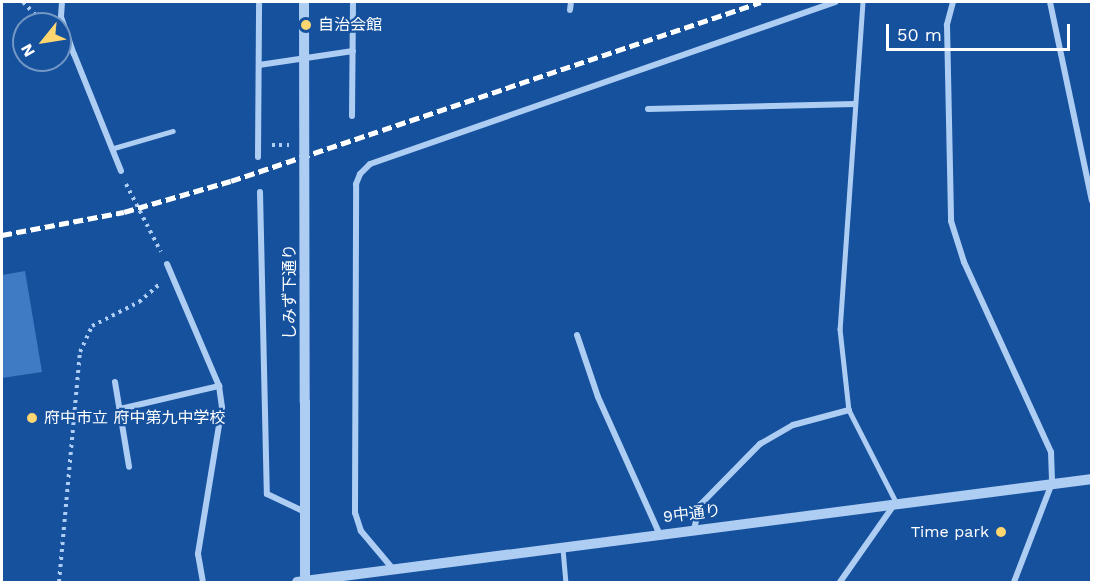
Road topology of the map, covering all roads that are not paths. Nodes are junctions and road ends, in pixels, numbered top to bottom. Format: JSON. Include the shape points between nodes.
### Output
{"nodes":[{"id":1,"x":62,"y":2,"type":"edge"},
{"id":2,"x":259,"y":2,"type":"edge"},
{"id":3,"x":304,"y":2,"type":"edge"},
{"id":4,"x":353,"y":2,"type":"edge"},
{"id":5,"x":571,"y":2,"type":"edge"},
{"id":6,"x":836,"y":2,"type":"edge"},
{"id":7,"x":863,"y":2,"type":"edge"},
{"id":8,"x":953,"y":2,"type":"edge"},
{"id":9,"x":1050,"y":2,"type":"edge"},
{"id":10,"x":570,"y":10,"type":"dead end"},
{"id":11,"x":352,"y":51,"type":"junction"},
{"id":12,"x":259,"y":65,"type":"junction"},
{"id":13,"x":855,"y":104,"type":"junction"},
{"id":14,"x":648,"y":109,"type":"dead end"},
{"id":15,"x":352,"y":116,"type":"dead end"},
{"id":16,"x":173,"y":131,"type":"dead end"},
{"id":17,"x":114,"y":148,"type":"junction"},
{"id":18,"x":258,"y":157,"type":"dead end"},
{"id":19,"x":121,"y":171,"type":"dead end"},
{"id":20,"x":260,"y":192,"type":"dead end"},
{"id":21,"x":1092,"y":201,"type":"edge"},
{"id":22,"x":167,"y":264,"type":"road end"},
{"id":23,"x":577,"y":335,"type":"dead end"},
{"id":24,"x":115,"y":382,"type":"dead end"},
{"id":25,"x":219,"y":386,"type":"junction"},
{"id":26,"x":120,"y":409,"type":"junction"},
{"id":27,"x":849,"y":410,"type":"junction"},
{"id":28,"x":129,"y":466,"type":"dead end"},
{"id":29,"x":1092,"y":479,"type":"edge"},
{"id":30,"x":1052,"y":483,"type":"junction"},
{"id":31,"x":896,"y":502,"type":"junction"},
{"id":32,"x":305,"y":512,"type":"junction"},
{"id":33,"x":694,"y":529,"type":"junction"},
{"id":34,"x":659,"y":533,"type":"junction"},
{"id":35,"x":563,"y":547,"type":"junction"},
{"id":36,"x":393,"y":569,"type":"junction"},
{"id":37,"x":203,"y":582,"type":"edge"},
{"id":38,"x":302,"y":582,"type":"edge"},
{"id":39,"x":566,"y":582,"type":"edge"},
{"id":40,"x":840,"y":582,"type":"edge"},
{"id":41,"x":1014,"y":582,"type":"edge"}],
"edges":[{"from":1,"to":17,"type":"street","via":[[61,17],[70,45]]},
{"from":2,"to":12,"type":"street"},
{"from":3,"to":32,"type":"street","name":"しみず下通り","bridge":true},
{"from":4,"to":11,"type":"street"},
{"from":5,"to":10,"type":"street"},
{"from":6,"to":36,"type":"street","via":[[370,164],[360,174],[356,184],[355,513],[361,531]]},
{"from":7,"to":13,"type":"lane"},
{"from":8,"to":30,"type":"street","via":[[946,25],[951,221],[964,262],[1051,452]]},
{"from":9,"to":21,"type":"street"},
{"from":11,"to":12,"type":"street"},
{"from":11,"to":15,"type":"street"},
{"from":12,"to":18,"type":"street"},
{"from":13,"to":14,"type":"street"},
{"from":13,"to":27,"type":"lane","via":[[840,329]]},
{"from":16,"to":17,"type":"lane"},
{"from":17,"to":19,"type":"street"},
{"from":20,"to":32,"type":"street","via":[[267,494]]},
{"from":22,"to":25,"type":"street"},
{"from":23,"to":34,"type":"street","via":[[598,397]]},
{"from":24,"to":26,"type":"street"},
{"from":25,"to":26,"type":"street"},
{"from":25,"to":37,"type":"street","via":[[222,407],[198,554]]},
{"from":26,"to":28,"type":"street"},
{"from":27,"to":31,"type":"lane"},
{"from":27,"to":33,"type":"street","via":[[793,425],[760,444],[700,505]]},
{"from":29,"to":30,"type":"street","name":"9中通り"},
{"from":30,"to":31,"type":"street","name":"9中通り"},
{"from":30,"to":41,"type":"street"},
{"from":31,"to":33,"type":"street","name":"9中通り"},
{"from":31,"to":40,"type":"street"},
{"from":32,"to":38,"type":"street","name":"しみず下通り"},
{"from":33,"to":34,"type":"street","name":"9中通り"},
{"from":34,"to":35,"type":"street","name":"9中通り"},
{"from":35,"to":36,"type":"street","name":"9中通り"},
{"from":35,"to":39,"type":"lane"},
{"from":36,"to":38,"type":"street","name":"9中通り"}]}
